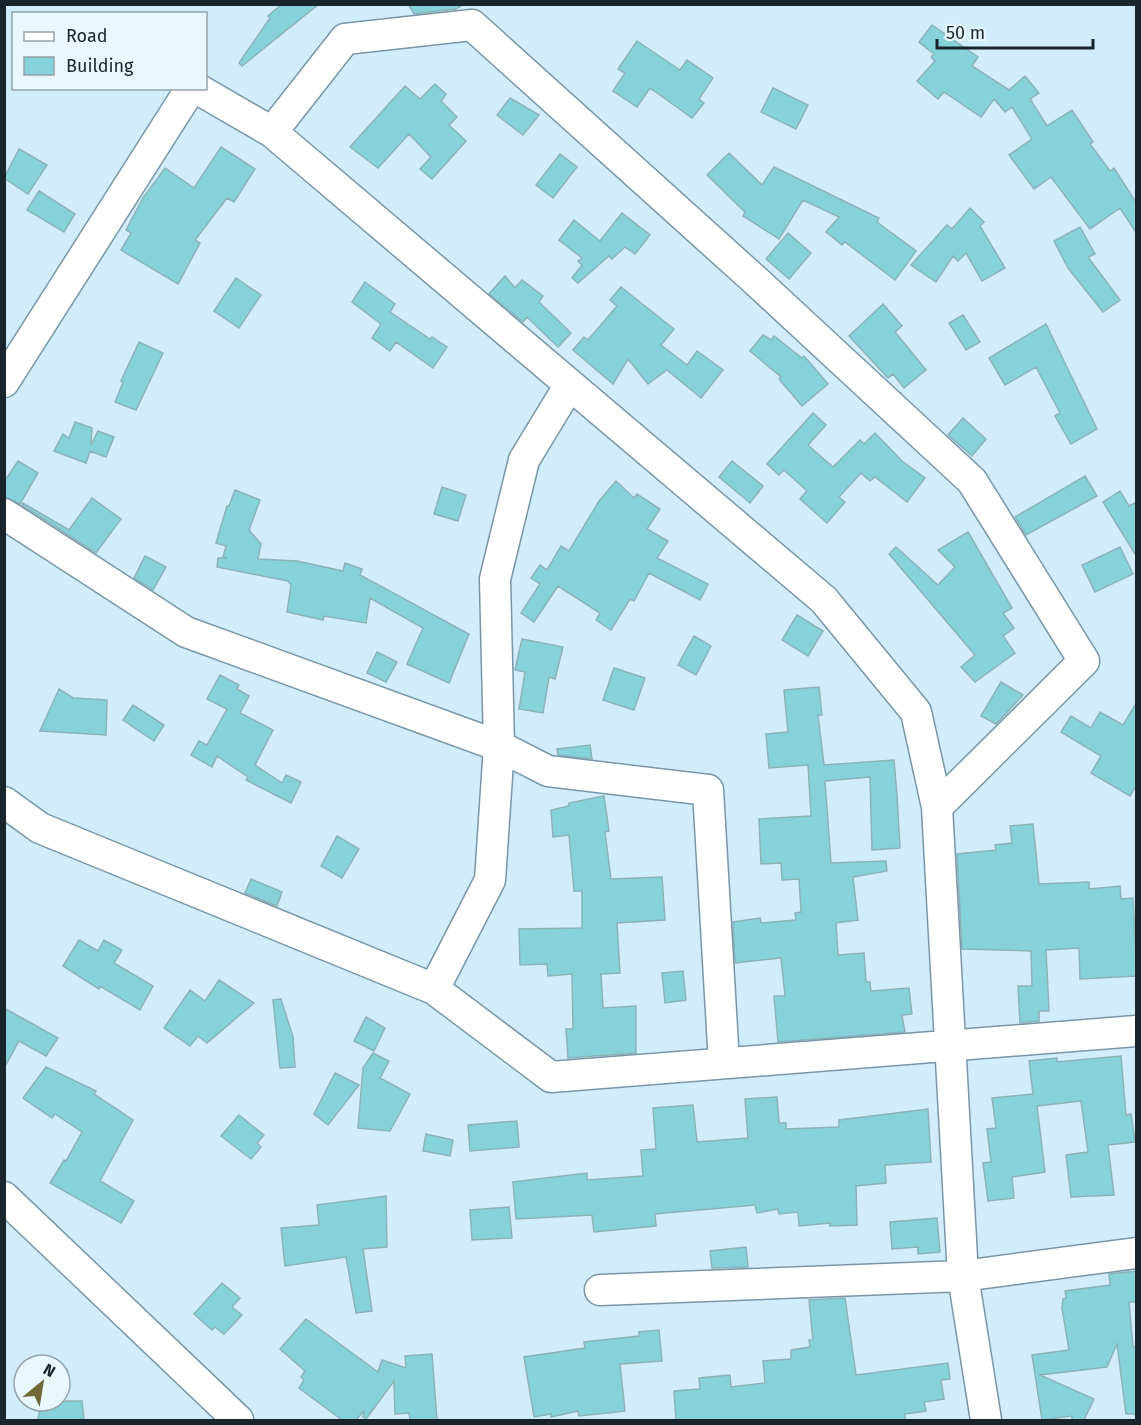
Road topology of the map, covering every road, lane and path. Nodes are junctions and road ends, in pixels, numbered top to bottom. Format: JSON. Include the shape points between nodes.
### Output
{"nodes":[{"id":1,"x":192,"y":90,"type":"edge"},
{"id":2,"x":197,"y":90,"type":"edge"},
{"id":3,"x":272,"y":132,"type":"junction"},
{"id":4,"x":4,"y":382,"type":"edge"},
{"id":5,"x":568,"y":386,"type":"junction"},
{"id":6,"x":4,"y":514,"type":"edge"},
{"id":7,"x":499,"y":746,"type":"junction"},
{"id":8,"x":4,"y":801,"type":"edge"},
{"id":9,"x":937,"y":807,"type":"junction"},
{"id":10,"x":434,"y":989,"type":"junction"},
{"id":11,"x":1137,"y":1031,"type":"edge"},
{"id":12,"x":948,"y":1046,"type":"junction"},
{"id":13,"x":724,"y":1063,"type":"junction"},
{"id":14,"x":4,"y":1197,"type":"edge"},
{"id":15,"x":1137,"y":1253,"type":"edge"},
{"id":16,"x":963,"y":1276,"type":"junction"},
{"id":17,"x":600,"y":1290,"type":"dead end"},
{"id":18,"x":238,"y":1420,"type":"edge"},
{"id":19,"x":986,"y":1420,"type":"edge"}],
"edges":[{"from":1,"to":4,"type":"street"},
{"from":2,"to":3,"type":"street"},
{"from":3,"to":5,"type":"street"},
{"from":3,"to":9,"type":"street","via":[[345,39],[472,25],[972,481],[1084,662]]},
{"from":5,"to":7,"type":"street","via":[[525,460],[495,579]]},
{"from":5,"to":9,"type":"street","via":[[824,600],[916,712]]},
{"from":6,"to":7,"type":"street","via":[[186,632]]},
{"from":7,"to":10,"type":"street","via":[[490,880]]},
{"from":7,"to":13,"type":"street","via":[[548,771],[708,790]]},
{"from":8,"to":10,"type":"street","via":[[40,828]]},
{"from":9,"to":12,"type":"street"},
{"from":10,"to":13,"type":"street","via":[[551,1077]]},
{"from":11,"to":12,"type":"street"},
{"from":12,"to":13,"type":"street"},
{"from":12,"to":16,"type":"street"},
{"from":14,"to":18,"type":"street"},
{"from":15,"to":16,"type":"street"},
{"from":16,"to":17,"type":"street"},
{"from":16,"to":19,"type":"street"}]}
